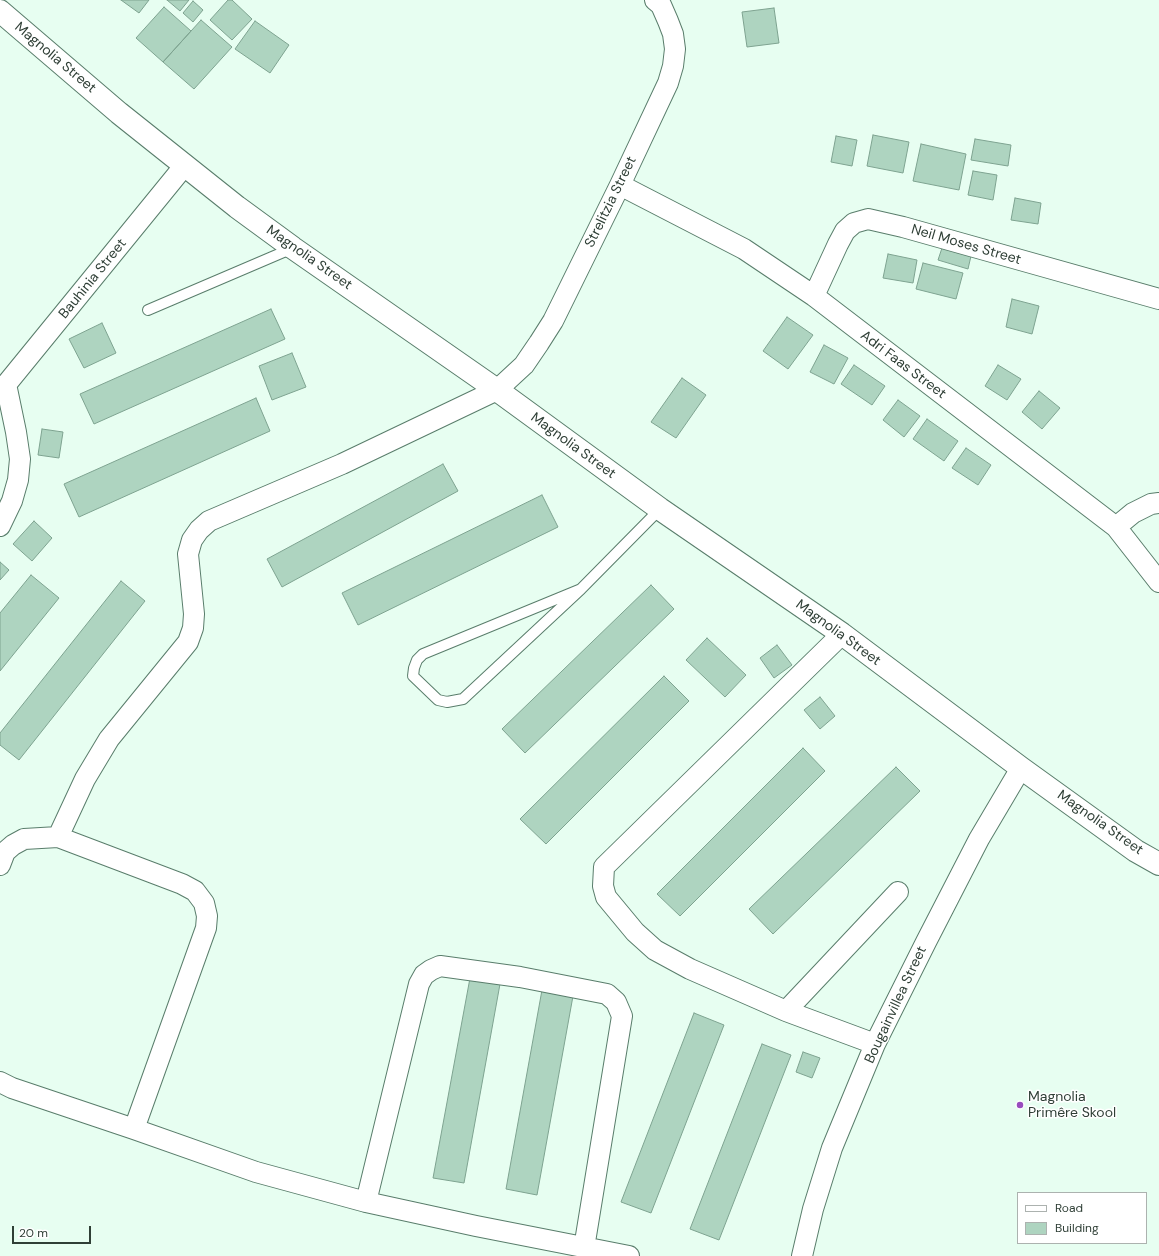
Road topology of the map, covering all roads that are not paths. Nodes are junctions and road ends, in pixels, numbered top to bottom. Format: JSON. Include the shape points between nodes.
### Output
{"nodes":[{"id":1,"x":655,"y":0,"type":"edge"},
{"id":2,"x":0,"y":11,"type":"edge"},
{"id":3,"x":185,"y":165,"type":"junction"},
{"id":4,"x":620,"y":185,"type":"junction"},
{"id":5,"x":293,"y":248,"type":"junction"},
{"id":6,"x":814,"y":296,"type":"junction"},
{"id":7,"x":1159,"y":299,"type":"edge"},
{"id":8,"x":148,"y":310,"type":"dead end"},
{"id":9,"x":3,"y":388,"type":"edge"},
{"id":10,"x":497,"y":390,"type":"junction"},
{"id":11,"x":1159,"y":503,"type":"edge"},
{"id":12,"x":660,"y":509,"type":"junction"},
{"id":13,"x":0,"y":526,"type":"edge"},
{"id":14,"x":1116,"y":528,"type":"junction"},
{"id":15,"x":1159,"y":582,"type":"edge"},
{"id":16,"x":581,"y":589,"type":"junction"},
{"id":17,"x":842,"y":634,"type":"junction"},
{"id":18,"x":1021,"y":768,"type":"junction"},
{"id":19,"x":58,"y":837,"type":"junction"},
{"id":20,"x":1159,"y":864,"type":"edge"},
{"id":21,"x":0,"y":865,"type":"edge"},
{"id":22,"x":898,"y":892,"type":"dead end"},
{"id":23,"x":786,"y":1011,"type":"junction"},
{"id":24,"x":875,"y":1044,"type":"junction"},
{"id":25,"x":0,"y":1082,"type":"edge"},
{"id":26,"x":134,"y":1128,"type":"junction"},
{"id":27,"x":366,"y":1202,"type":"junction"},
{"id":28,"x":584,"y":1248,"type":"junction"},
{"id":29,"x":629,"y":1256,"type":"edge"},
{"id":30,"x":802,"y":1256,"type":"edge"}],
"edges":[{"from":1,"to":4,"type":"street","name":"Strelitzia Street","via":[[661,5],[673,34],[673,66],[668,83]]},
{"from":2,"to":3,"type":"street","name":"Magnolia Street","via":[[119,113]]},
{"from":3,"to":5,"type":"street","name":"Magnolia Street"},
{"from":3,"to":9,"type":"street","name":"Bauhinia Street"},
{"from":4,"to":6,"type":"street","name":"Adri Faas Street","via":[[744,249]]},
{"from":4,"to":10,"type":"street","name":"Strelitzia Street","via":[[553,321],[524,365]]},
{"from":5,"to":8,"type":"lane"},
{"from":5,"to":10,"type":"street","name":"Magnolia Street"},
{"from":6,"to":7,"type":"street","name":"Neil Moses Street","via":[[845,231],[854,223],[868,219]]},
{"from":6,"to":14,"type":"street","name":"Adri Faas Street"},
{"from":9,"to":13,"type":"street","via":[[16,432],[20,459],[12,501]]},
{"from":10,"to":12,"type":"street","name":"Magnolia Street"},
{"from":10,"to":19,"type":"street","name":"Strelitzia Street","via":[[342,464],[209,521],[199,530],[192,540],[188,554],[194,614],[188,642],[109,739],[85,779]]},
{"from":11,"to":14,"type":"street","via":[[1133,513]]},
{"from":12,"to":16,"type":"lane"},
{"from":12,"to":17,"type":"street","name":"Magnolia Street"},
{"from":14,"to":15,"type":"street","name":"Adri Faas Street"},
{"from":16,"to":16,"type":"lane","via":[[463,699],[447,702],[438,700],[413,676],[417,660],[423,654]]},
{"from":17,"to":18,"type":"street","name":"Magnolia Street"},
{"from":17,"to":23,"type":"street","via":[[604,867],[603,886],[606,897],[635,932],[655,950],[690,969]]},
{"from":18,"to":20,"type":"street","name":"Magnolia Street","via":[[1136,851]]},
{"from":18,"to":24,"type":"street","name":"Bougainvillea Street","via":[[979,839]]},
{"from":19,"to":21,"type":"street","via":[[24,839],[5,852]]},
{"from":19,"to":26,"type":"street","via":[[182,884],[195,891],[204,903],[206,928]]},
{"from":22,"to":23,"type":"street"},
{"from":23,"to":24,"type":"street"},
{"from":24,"to":30,"type":"street","name":"Bougainvillea Street","via":[[832,1148]]},
{"from":25,"to":26,"type":"street"},
{"from":26,"to":27,"type":"street","via":[[256,1172]]},
{"from":27,"to":28,"type":"street"},
{"from":27,"to":28,"type":"street","via":[[419,984],[424,975],[440,966],[520,977],[607,994],[616,1002],[622,1016]]},
{"from":28,"to":29,"type":"street"}]}
